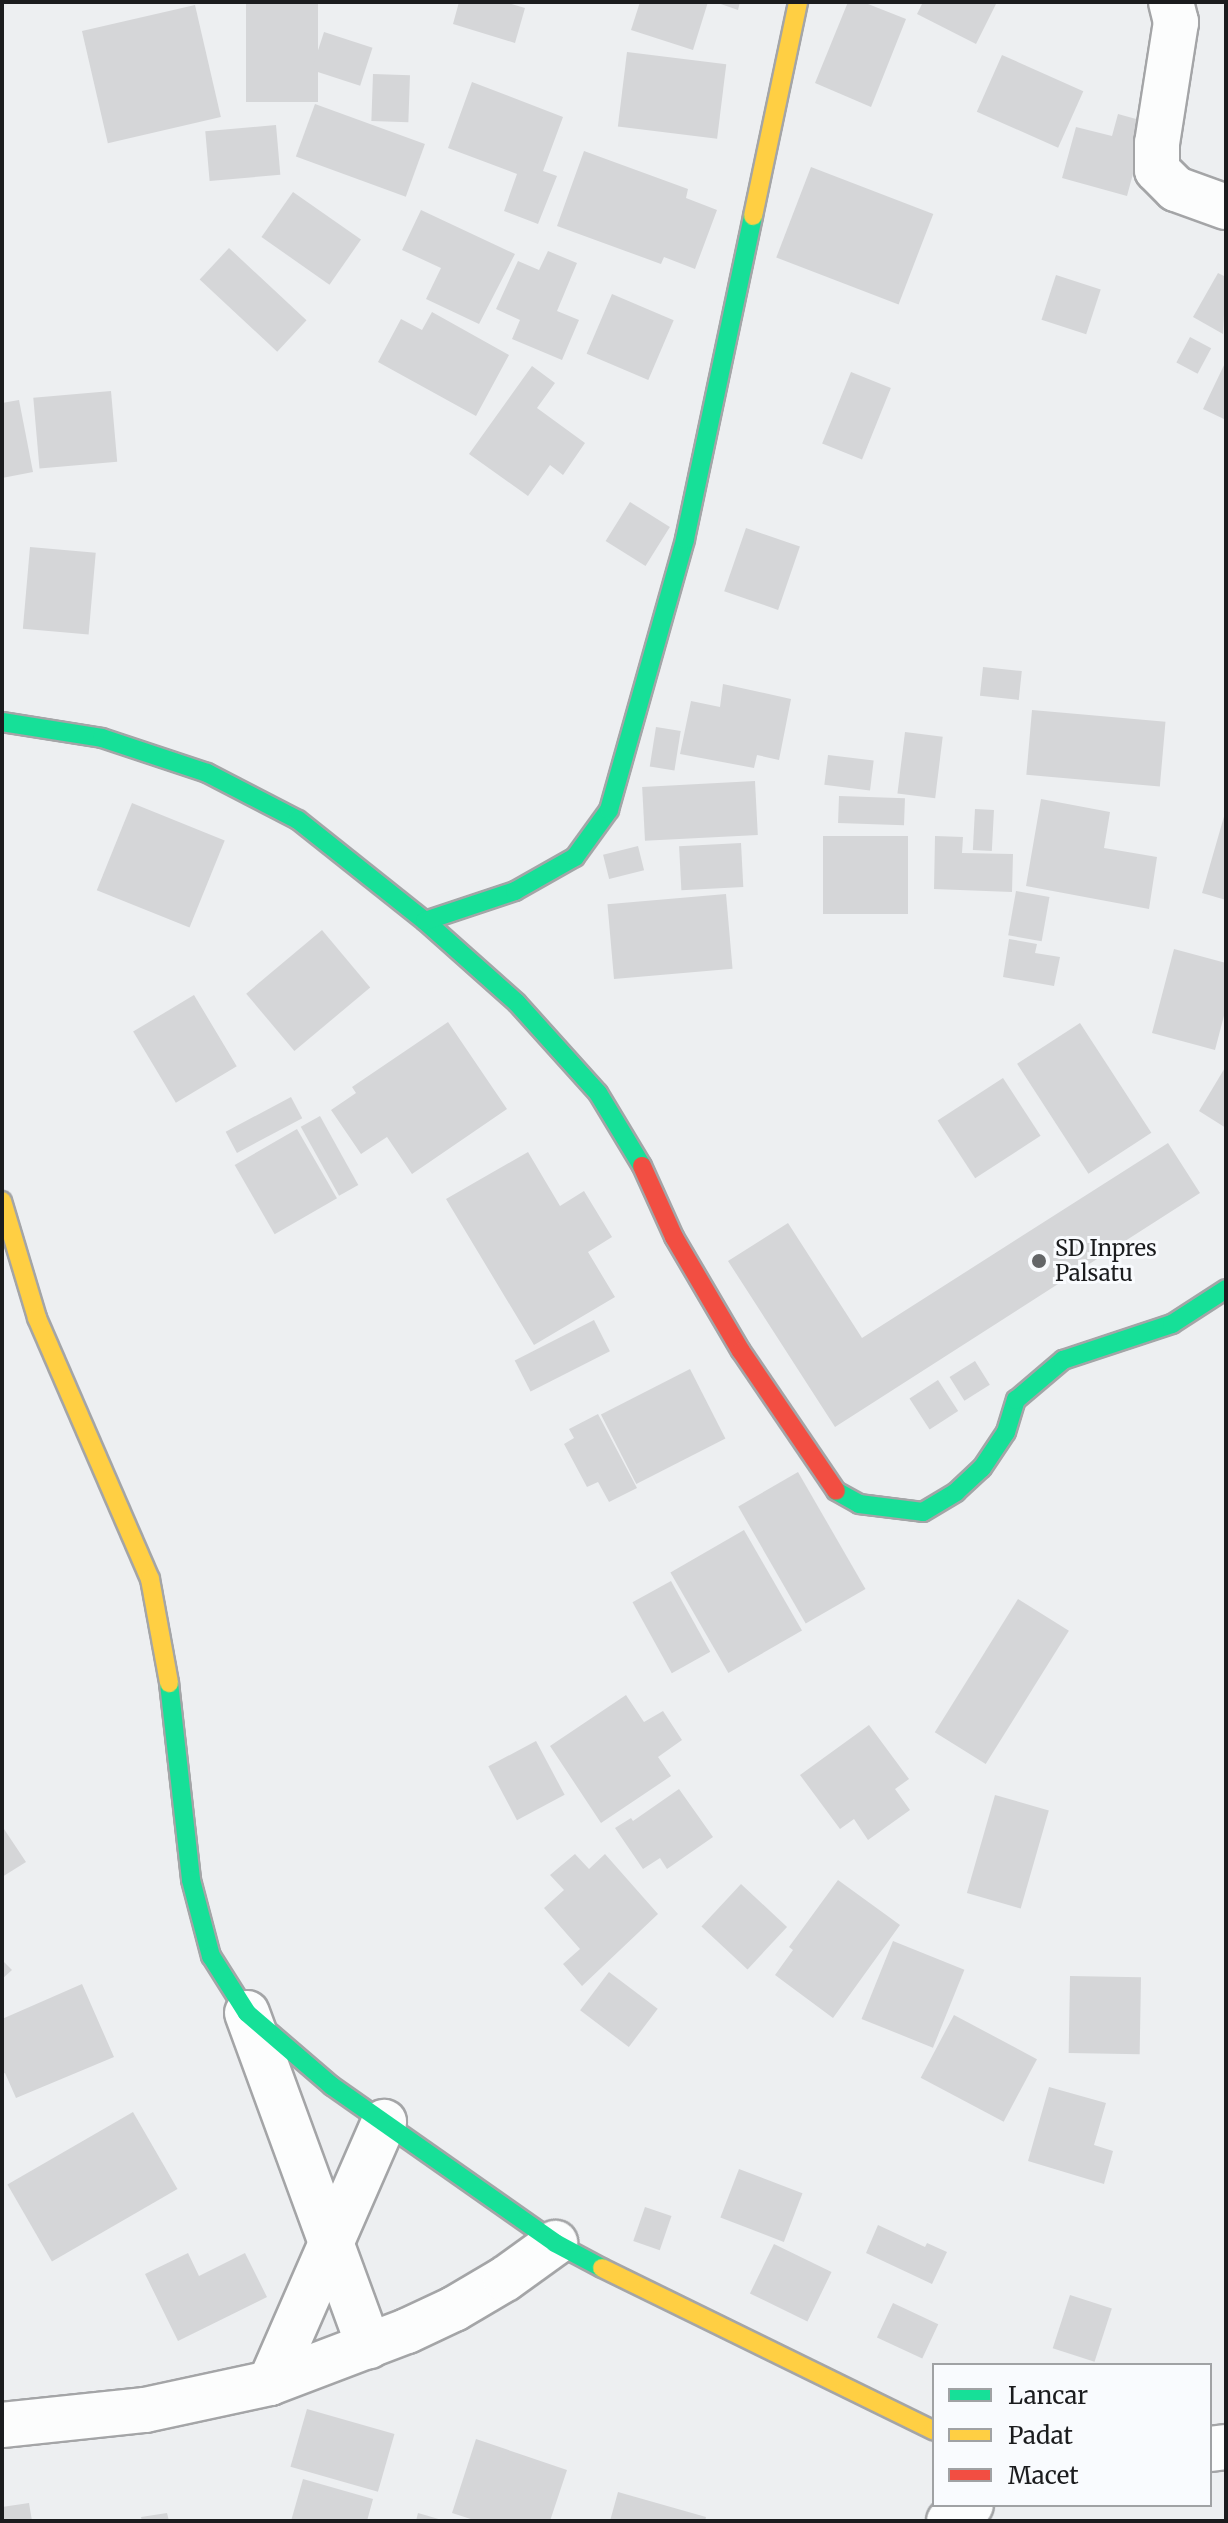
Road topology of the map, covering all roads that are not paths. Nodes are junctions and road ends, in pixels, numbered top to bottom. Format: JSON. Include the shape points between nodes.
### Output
{"nodes":[{"id":1,"x":798,"y":2,"type":"edge"},
{"id":2,"x":1171,"y":2,"type":"edge"},
{"id":3,"x":1226,"y":207,"type":"edge"},
{"id":4,"x":2,"y":722,"type":"edge"},
{"id":5,"x":425,"y":921,"type":"junction"},
{"id":6,"x":2,"y":1201,"type":"edge"},
{"id":7,"x":1226,"y":1289,"type":"edge"},
{"id":8,"x":247,"y":2013,"type":"junction"},
{"id":9,"x":384,"y":2122,"type":"junction"},
{"id":10,"x":331,"y":2243,"type":"junction"},
{"id":11,"x":555,"y":2243,"type":"junction"},
{"id":12,"x":369,"y":2346,"type":"junction"},
{"id":13,"x":270,"y":2383,"type":"junction"},
{"id":14,"x":2,"y":2425,"type":"edge"},
{"id":15,"x":932,"y":2430,"type":"edge"},
{"id":16,"x":968,"y":2507,"type":"edge"},
{"id":17,"x":949,"y":2521,"type":"edge"}],
"edges":[{"from":1,"to":5,"type":"street","via":[[685,539],[609,810],[575,857],[515,891]]},
{"from":2,"to":3,"type":"street","via":[[1176,22],[1157,170],[1176,189]]},
{"from":4,"to":5,"type":"street","via":[[102,738],[207,773],[298,820]]},
{"from":5,"to":7,"type":"street","via":[[517,1003],[598,1093],[635,1149],[674,1237],[741,1351],[833,1489],[859,1504],[923,1512],[982,1468],[1006,1432],[1016,1400],[1063,1360],[1172,1324]]},
{"from":6,"to":8,"type":"street","via":[[37,1318],[150,1579],[167,1661],[191,1880],[211,1956]]},
{"from":8,"to":9,"type":"street","via":[[332,2086]]},
{"from":8,"to":10,"type":"street"},
{"from":9,"to":10,"type":"street"},
{"from":9,"to":11,"type":"street"},
{"from":10,"to":12,"type":"street"},
{"from":10,"to":13,"type":"street"},
{"from":11,"to":12,"type":"street","via":[[454,2309]]},
{"from":11,"to":15,"type":"street"},
{"from":12,"to":13,"type":"street"},
{"from":13,"to":14,"type":"street","via":[[145,2410]]},
{"from":16,"to":17,"type":"street"}]}
